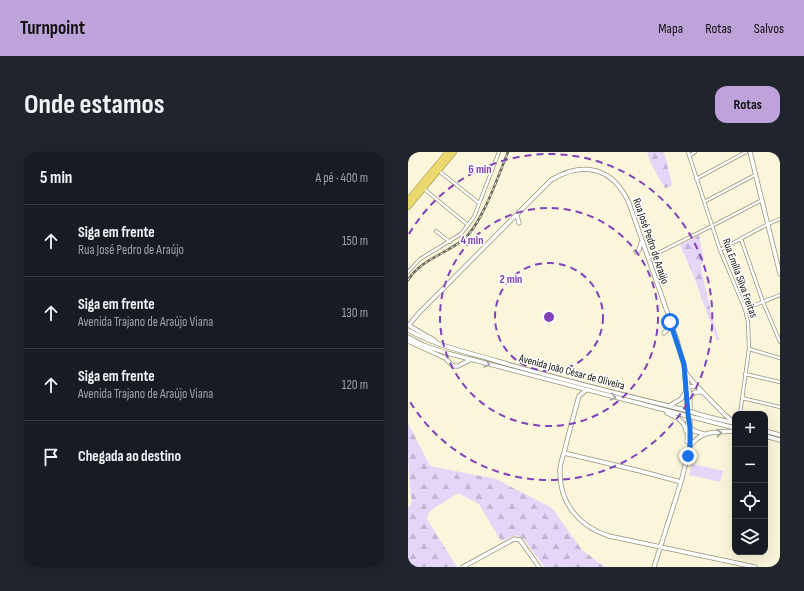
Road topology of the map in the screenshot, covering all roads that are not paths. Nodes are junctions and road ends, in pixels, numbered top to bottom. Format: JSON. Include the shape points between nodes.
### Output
{"nodes":[{"id":1,"x":448,"y":152,"type":"edge"},
{"id":2,"x":454,"y":152,"type":"edge"},
{"id":3,"x":499,"y":152,"type":"edge"},
{"id":4,"x":688,"y":152,"type":"edge"},
{"id":5,"x":696,"y":152,"type":"edge"},
{"id":6,"x":746,"y":152,"type":"edge"},
{"id":7,"x":750,"y":152,"type":"edge"},
{"id":8,"x":776,"y":152,"type":"edge"},
{"id":9,"x":689,"y":156,"type":"junction"},
{"id":10,"x":780,"y":158,"type":"edge"},
{"id":11,"x":439,"y":170,"type":"junction"},
{"id":12,"x":755,"y":175,"type":"junction"},
{"id":13,"x":696,"y":179,"type":"junction"},
{"id":14,"x":424,"y":189,"type":"junction"},
{"id":15,"x":408,"y":200,"type":"edge"},
{"id":16,"x":762,"y":200,"type":"junction"},
{"id":17,"x":704,"y":202,"type":"junction"},
{"id":18,"x":479,"y":203,"type":"junction"},
{"id":19,"x":408,"y":207,"type":"edge"},
{"id":20,"x":517,"y":215,"type":"junction"},
{"id":21,"x":780,"y":219,"type":"edge"},
{"id":22,"x":519,"y":223,"type":"dead end"},
{"id":23,"x":768,"y":224,"type":"junction"},
{"id":24,"x":468,"y":225,"type":"junction"},
{"id":25,"x":712,"y":226,"type":"junction"},
{"id":26,"x":436,"y":231,"type":"dead end"},
{"id":27,"x":741,"y":239,"type":"junction"},
{"id":28,"x":641,"y":240,"type":"junction"},
{"id":29,"x":450,"y":242,"type":"junction"},
{"id":30,"x":720,"y":250,"type":"junction"},
{"id":31,"x":636,"y":252,"type":"dead end"},
{"id":32,"x":647,"y":258,"type":"junction"},
{"id":33,"x":408,"y":272,"type":"edge"},
{"id":34,"x":780,"y":274,"type":"edge"},
{"id":35,"x":780,"y":295,"type":"edge"},
{"id":36,"x":762,"y":302,"type":"junction"},
{"id":37,"x":745,"y":309,"type":"junction"},
{"id":38,"x":670,"y":322,"type":"junction"},
{"id":39,"x":408,"y":325,"type":"edge"},
{"id":40,"x":408,"y":330,"type":"edge"},
{"id":41,"x":664,"y":333,"type":"dead end"},
{"id":42,"x":408,"y":337,"type":"edge"},
{"id":43,"x":408,"y":341,"type":"edge"},
{"id":44,"x":780,"y":342,"type":"edge"},
{"id":45,"x":438,"y":344,"type":"junction"},
{"id":46,"x":749,"y":349,"type":"junction"},
{"id":47,"x":458,"y":356,"type":"junction"},
{"id":48,"x":780,"y":358,"type":"edge"},
{"id":49,"x":470,"y":360,"type":"junction"},
{"id":50,"x":459,"y":365,"type":"junction"},
{"id":51,"x":685,"y":371,"type":"junction"},
{"id":52,"x":745,"y":374,"type":"junction"},
{"id":53,"x":780,"y":382,"type":"edge"},
{"id":54,"x":569,"y":385,"type":"junction"},
{"id":55,"x":697,"y":386,"type":"junction"},
{"id":56,"x":689,"y":387,"type":"junction"},
{"id":57,"x":586,"y":390,"type":"junction"},
{"id":58,"x":686,"y":391,"type":"junction"},
{"id":59,"x":704,"y":394,"type":"junction"},
{"id":60,"x":579,"y":396,"type":"junction"},
{"id":61,"x":690,"y":397,"type":"junction"},
{"id":62,"x":742,"y":398,"type":"junction"},
{"id":63,"x":668,"y":406,"type":"junction"},
{"id":64,"x":780,"y":407,"type":"edge"},
{"id":65,"x":661,"y":409,"type":"junction"},
{"id":66,"x":740,"y":411,"type":"edge"},
{"id":67,"x":688,"y":414,"type":"junction"},
{"id":68,"x":725,"y":415,"type":"junction"},
{"id":69,"x":704,"y":418,"type":"junction"},
{"id":70,"x":721,"y":420,"type":"junction"},
{"id":71,"x":732,"y":421,"type":"edge"},
{"id":72,"x":732,"y":422,"type":"edge"},
{"id":73,"x":732,"y":427,"type":"edge"},
{"id":74,"x":690,"y":428,"type":"junction"},
{"id":75,"x":732,"y":431,"type":"edge"},
{"id":76,"x":768,"y":432,"type":"edge"},
{"id":77,"x":704,"y":434,"type":"junction"},
{"id":78,"x":688,"y":435,"type":"junction"},
{"id":79,"x":780,"y":435,"type":"edge"},
{"id":80,"x":768,"y":437,"type":"edge"},
{"id":81,"x":780,"y":440,"type":"edge"},
{"id":82,"x":690,"y":446,"type":"junction"},
{"id":83,"x":564,"y":454,"type":"junction"},
{"id":84,"x":687,"y":456,"type":"junction"},
{"id":85,"x":681,"y":482,"type":"junction"},
{"id":86,"x":661,"y":548,"type":"junction"},
{"id":87,"x":736,"y":565,"type":"edge"},
{"id":88,"x":463,"y":567,"type":"edge"},
{"id":89,"x":539,"y":567,"type":"edge"},
{"id":90,"x":654,"y":567,"type":"edge"},
{"id":91,"x":755,"y":567,"type":"edge"}],
"edges":[{"from":1,"to":15,"type":"highway"},
{"from":2,"to":11,"type":"highway"},
{"from":3,"to":18,"type":"street"},
{"from":4,"to":9,"type":"street","name":"Rua Emília Silva Freitas"},
{"from":5,"to":9,"type":"street"},
{"from":6,"to":13,"type":"street"},
{"from":7,"to":12,"type":"street"},
{"from":8,"to":10,"type":"street"},
{"from":9,"to":13,"type":"street","name":"Rua Emília Silva Freitas"},
{"from":11,"to":14,"type":"highway"},
{"from":11,"to":18,"type":"street"},
{"from":12,"to":16,"type":"street"},
{"from":12,"to":17,"type":"street"},
{"from":13,"to":17,"type":"street","name":"Rua Emília Silva Freitas"},
{"from":14,"to":19,"type":"highway"},
{"from":14,"to":24,"type":"street"},
{"from":16,"to":23,"type":"street"},
{"from":16,"to":25,"type":"street"},
{"from":17,"to":25,"type":"street","name":"Rua Emília Silva Freitas"},
{"from":18,"to":24,"type":"street"},
{"from":20,"to":22,"type":"street"},
{"from":20,"to":28,"type":"street","name":"Rua José Pedro de Araújo","via":[[558,176],[582,169],[596,171],[611,178],[621,188],[629,203]]},
{"from":20,"to":39,"type":"street","name":"Rua José Pedro de Araújo"},
{"from":21,"to":23,"type":"street"},
{"from":23,"to":27,"type":"street"},
{"from":23,"to":34,"type":"street"},
{"from":24,"to":29,"type":"street"},
{"from":25,"to":30,"type":"street","name":"Rua Emília Silva Freitas"},
{"from":25,"to":32,"type":"street"},
{"from":26,"to":29,"type":"street"},
{"from":27,"to":30,"type":"street"},
{"from":27,"to":36,"type":"street"},
{"from":28,"to":31,"type":"street","via":[[641,246]]},
{"from":28,"to":32,"type":"street","name":"Rua José Pedro de Araújo"},
{"from":29,"to":33,"type":"street","via":[[420,259]]},
{"from":30,"to":37,"type":"street","name":"Rua Emília Silva Freitas"},
{"from":32,"to":38,"type":"street","name":"Rua José Pedro de Araújo"},
{"from":35,"to":36,"type":"street"},
{"from":36,"to":37,"type":"street"},
{"from":36,"to":44,"type":"street"},
{"from":37,"to":46,"type":"street","name":"Rua Emília Silva Freitas"},
{"from":38,"to":41,"type":"street"},
{"from":38,"to":51,"type":"street","name":"Rua José Pedro de Araújo"},
{"from":39,"to":45,"type":"street","name":"Rua José Pedro de Araújo"},
{"from":40,"to":45,"type":"street","name":"Avenida João César de Oliveira"},
{"from":42,"to":47,"type":"street","name":"Avenida João César de Oliveira","via":[[423,345]]},
{"from":43,"to":50,"type":"street","via":[[446,358],[453,366]]},
{"from":45,"to":63,"type":"street","name":"Avenida João César de Oliveira"},
{"from":46,"to":48,"type":"street"},
{"from":46,"to":52,"type":"street","name":"Rua Emília Silva Freitas"},
{"from":47,"to":49,"type":"street","name":"Avenida João César de Oliveira"},
{"from":47,"to":50,"type":"street"},
{"from":49,"to":50,"type":"street"},
{"from":49,"to":54,"type":"street","name":"Avenida João César de Oliveira","one_way":true},
{"from":51,"to":55,"type":"street","name":"Rua José Pedro de Araújo"},
{"from":51,"to":56,"type":"street"},
{"from":51,"to":58,"type":"street"},
{"from":52,"to":53,"type":"street"},
{"from":52,"to":62,"type":"street","name":"Rua Emília Silva Freitas"},
{"from":54,"to":57,"type":"street","name":"Avenida João César de Oliveira"},
{"from":54,"to":60,"type":"street"},
{"from":55,"to":56,"type":"street"},
{"from":55,"to":59,"type":"street","name":"Rua José Pedro de Araújo"},
{"from":56,"to":58,"type":"street"},
{"from":56,"to":61,"type":"street"},
{"from":57,"to":60,"type":"street"},
{"from":57,"to":65,"type":"street","name":"Avenida João César de Oliveira","one_way":true},
{"from":58,"to":63,"type":"street","via":[[679,401]]},
{"from":58,"to":67,"type":"street"},
{"from":59,"to":61,"type":"street","via":[[699,391]]},
{"from":59,"to":68,"type":"street","name":"Rua José Pedro de Araújo"},
{"from":60,"to":83,"type":"street"},
{"from":61,"to":74,"type":"street"},
{"from":62,"to":64,"type":"street"},
{"from":62,"to":66,"type":"street","name":"Rua Emília Silva Freitas"},
{"from":63,"to":69,"type":"street","name":"Avenida João César de Oliveira","bridge":true},
{"from":65,"to":69,"type":"street","name":"Avenida João César de Oliveira","bridge":true},
{"from":65,"to":78,"type":"street","via":[[682,421]]},
{"from":67,"to":74,"type":"street"},
{"from":67,"to":78,"type":"street"},
{"from":68,"to":70,"type":"street"},
{"from":68,"to":71,"type":"street","name":"Rua José Pedro de Araújo"},
{"from":69,"to":70,"type":"street","name":"Avenida João César de Oliveira"},
{"from":69,"to":73,"type":"street","name":"Avenida João César de Oliveira"},
{"from":70,"to":72,"type":"street","name":"Avenida João César de Oliveira"},
{"from":74,"to":77,"type":"street"},
{"from":74,"to":82,"type":"street"},
{"from":77,"to":75,"type":"street","one_way":true},
{"from":76,"to":79,"type":"street"},
{"from":77,"to":82,"type":"street"},
{"from":78,"to":84,"type":"street"},
{"from":80,"to":81,"type":"street"},
{"from":82,"to":84,"type":"street"},
{"from":83,"to":85,"type":"street"},
{"from":83,"to":86,"type":"street","via":[[559,473],[561,486],[568,505],[578,519],[599,533]]},
{"from":84,"to":85,"type":"street"},
{"from":85,"to":86,"type":"street"},
{"from":86,"to":87,"type":"street"},
{"from":86,"to":90,"type":"street"},
{"from":87,"to":91,"type":"street"},
{"from":88,"to":89,"type":"street","via":[[514,539],[520,540]]}]}
